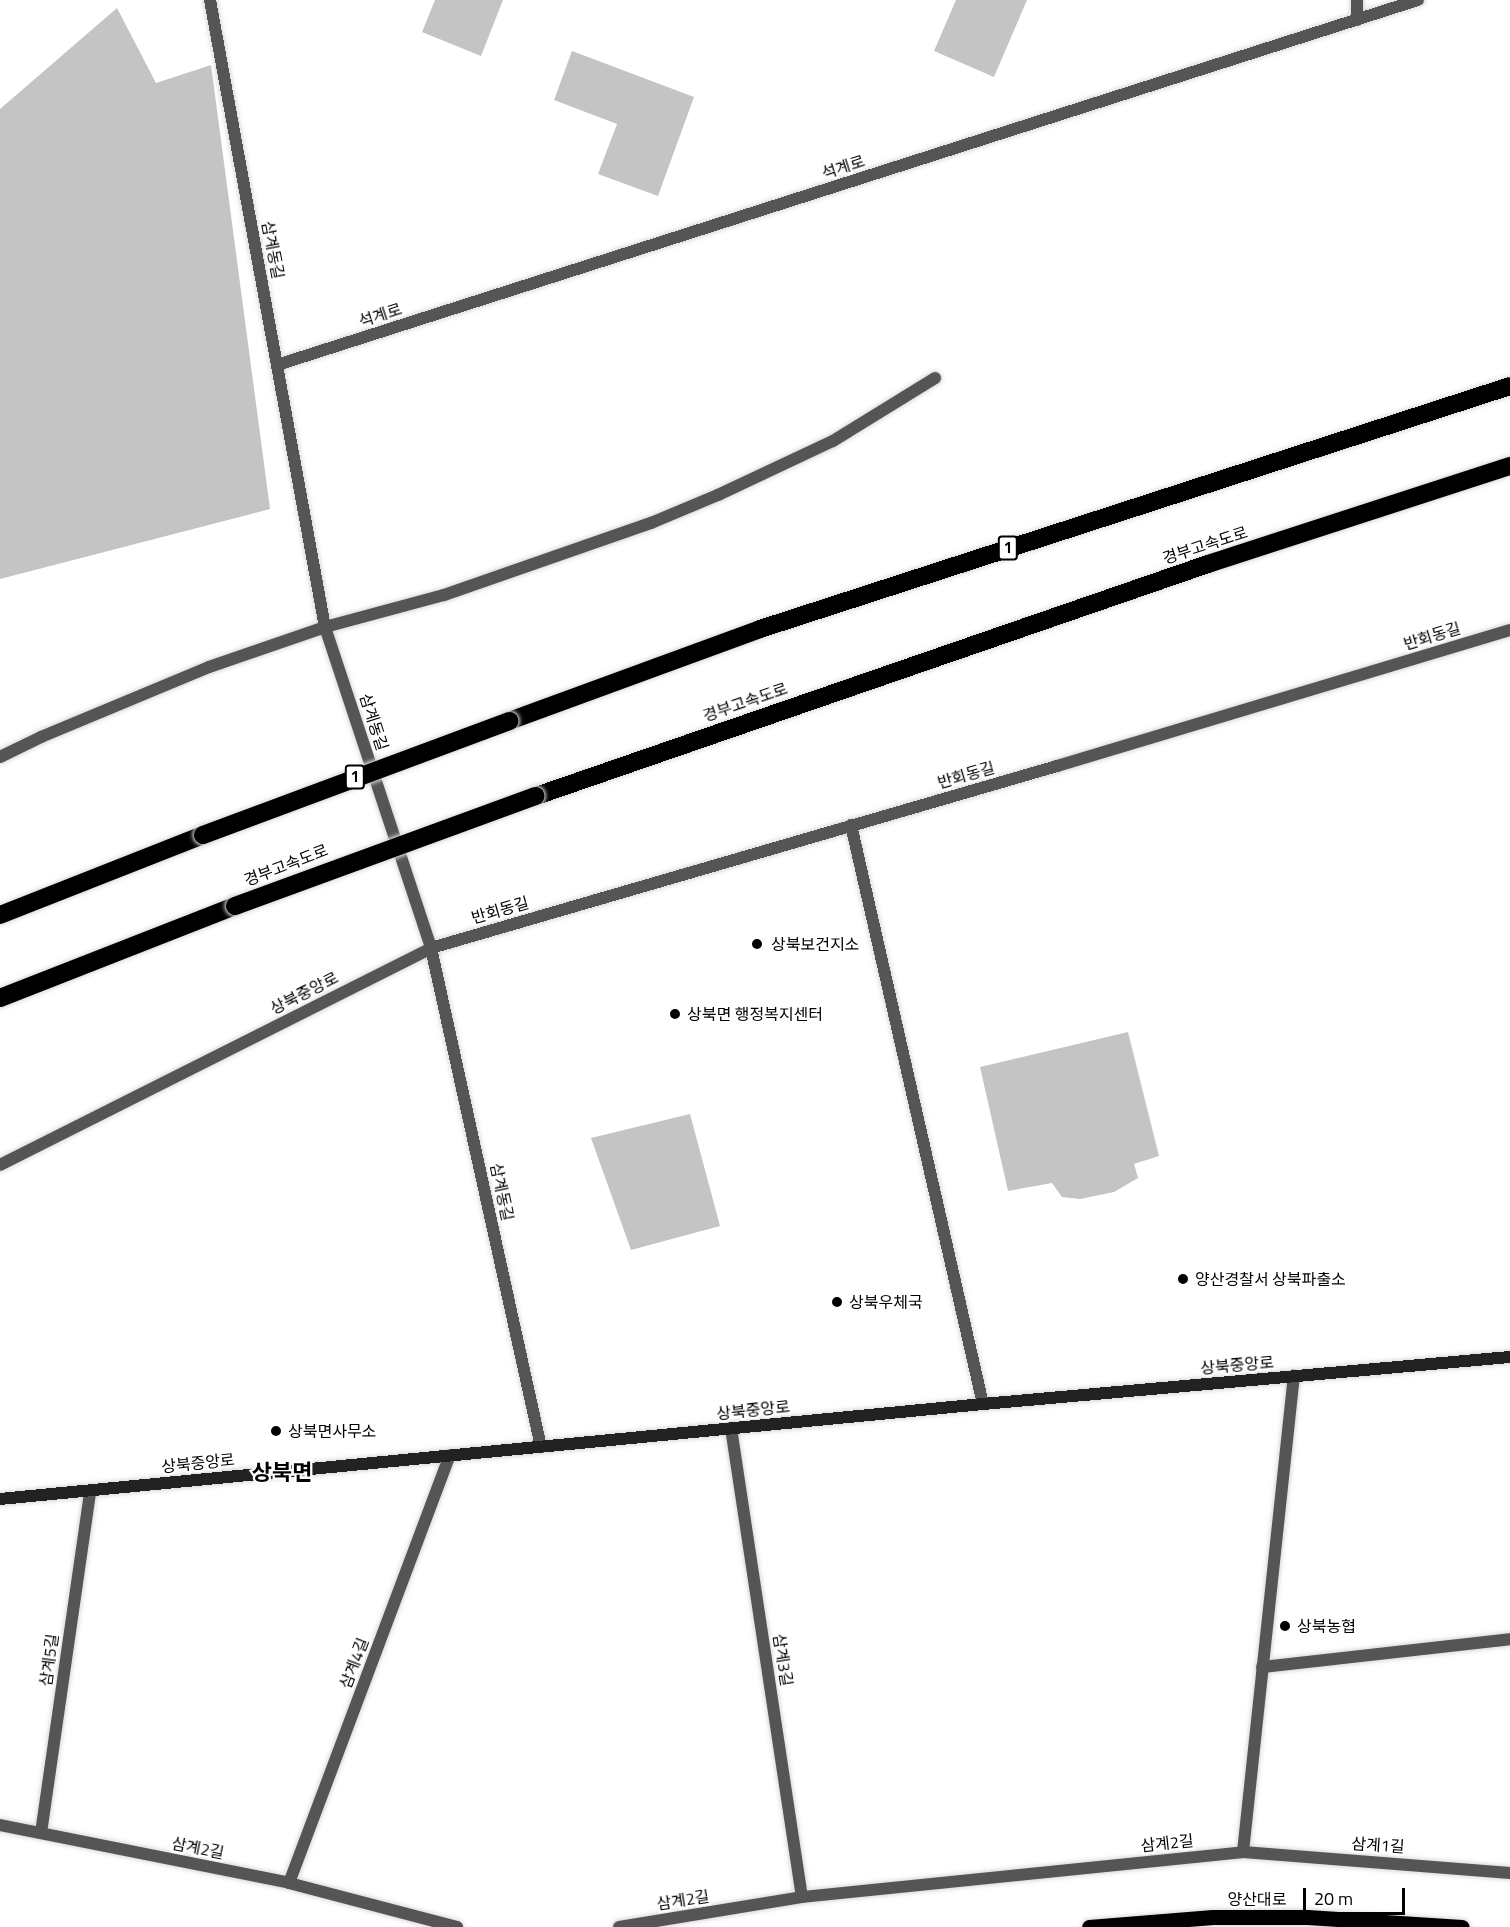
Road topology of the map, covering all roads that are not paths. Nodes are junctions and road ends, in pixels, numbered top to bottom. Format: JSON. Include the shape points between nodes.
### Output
{"nodes":[{"id":1,"x":210,"y":0,"type":"edge"},
{"id":2,"x":1357,"y":0,"type":"edge"},
{"id":3,"x":1418,"y":0,"type":"edge"},
{"id":4,"x":1357,"y":20,"type":"junction"},
{"id":5,"x":277,"y":365,"type":"junction"},
{"id":6,"x":935,"y":378,"type":"dead end"},
{"id":7,"x":1510,"y":386,"type":"edge"},
{"id":8,"x":1510,"y":466,"type":"edge"},
{"id":9,"x":325,"y":627,"type":"junction"},
{"id":10,"x":1510,"y":630,"type":"edge"},
{"id":11,"x":0,"y":757,"type":"edge"},
{"id":12,"x":851,"y":825,"type":"junction"},
{"id":13,"x":0,"y":915,"type":"edge"},
{"id":14,"x":431,"y":948,"type":"junction"},
{"id":15,"x":0,"y":998,"type":"edge"},
{"id":16,"x":0,"y":1165,"type":"edge"},
{"id":17,"x":1510,"y":1357,"type":"edge"},
{"id":18,"x":1294,"y":1376,"type":"junction"},
{"id":19,"x":983,"y":1404,"type":"junction"},
{"id":20,"x":731,"y":1428,"type":"junction"},
{"id":21,"x":541,"y":1447,"type":"junction"},
{"id":22,"x":450,"y":1455,"type":"junction"},
{"id":23,"x":90,"y":1491,"type":"junction"},
{"id":24,"x":0,"y":1499,"type":"edge"},
{"id":25,"x":1510,"y":1639,"type":"edge"},
{"id":26,"x":1262,"y":1667,"type":"junction"},
{"id":27,"x":0,"y":1825,"type":"edge"},
{"id":28,"x":40,"y":1833,"type":"junction"},
{"id":29,"x":1243,"y":1852,"type":"junction"},
{"id":30,"x":1510,"y":1873,"type":"edge"},
{"id":31,"x":289,"y":1883,"type":"junction"},
{"id":32,"x":802,"y":1897,"type":"junction"},
{"id":33,"x":457,"y":1927,"type":"edge"},
{"id":34,"x":620,"y":1927,"type":"edge"},
{"id":35,"x":1089,"y":1927,"type":"edge"},
{"id":36,"x":1462,"y":1927,"type":"edge"}],
"edges":[{"from":1,"to":5,"type":"street","name":"삼계동길"},
{"from":2,"to":4,"type":"street"},
{"from":3,"to":4,"type":"street","name":"석계로"},
{"from":4,"to":5,"type":"street","name":"석계로"},
{"from":5,"to":9,"type":"street","name":"삼계동길"},
{"from":6,"to":9,"type":"street","via":[[833,441],[718,495],[444,595]]},
{"from":7,"to":13,"type":"highway","number":"1","bridge":true,"via":[[760,628],[203,835]]},
{"from":8,"to":15,"type":"highway","name":"경부고속도로","bridge":true,"via":[[1197,568],[536,796],[235,906]]},
{"from":9,"to":11,"type":"street","via":[[209,667]]},
{"from":9,"to":14,"type":"street","name":"삼계동길"},
{"from":10,"to":12,"type":"street","name":"반회동길"},
{"from":12,"to":14,"type":"street","name":"반회동길"},
{"from":12,"to":19,"type":"street"},
{"from":14,"to":16,"type":"street","name":"상북중앙로"},
{"from":14,"to":21,"type":"street","name":"삼계동길"},
{"from":17,"to":18,"type":"main road","name":"상북중앙로"},
{"from":18,"to":19,"type":"main road","name":"상북중앙로"},
{"from":18,"to":26,"type":"street"},
{"from":19,"to":20,"type":"main road","name":"상북중앙로"},
{"from":20,"to":21,"type":"main road","name":"상북중앙로"},
{"from":20,"to":32,"type":"street","name":"삼계3길"},
{"from":21,"to":22,"type":"main road","name":"상북중앙로"},
{"from":22,"to":23,"type":"main road","name":"상북중앙로"},
{"from":22,"to":31,"type":"street","name":"삼계4길"},
{"from":23,"to":24,"type":"main road","name":"상북중앙로"},
{"from":23,"to":28,"type":"street","name":"삼계5길"},
{"from":25,"to":26,"type":"street"},
{"from":26,"to":29,"type":"street"},
{"from":27,"to":28,"type":"street","name":"삼계2길"},
{"from":28,"to":31,"type":"street","name":"삼계2길"},
{"from":29,"to":30,"type":"street","name":"삼계1길"},
{"from":29,"to":32,"type":"street","name":"삼계2길"},
{"from":31,"to":33,"type":"street","name":"삼계2길"},
{"from":32,"to":34,"type":"street","name":"삼계2길"},
{"from":35,"to":36,"type":"main road","name":"양산대로","via":[[1224,1917],[1307,1917]]}]}
